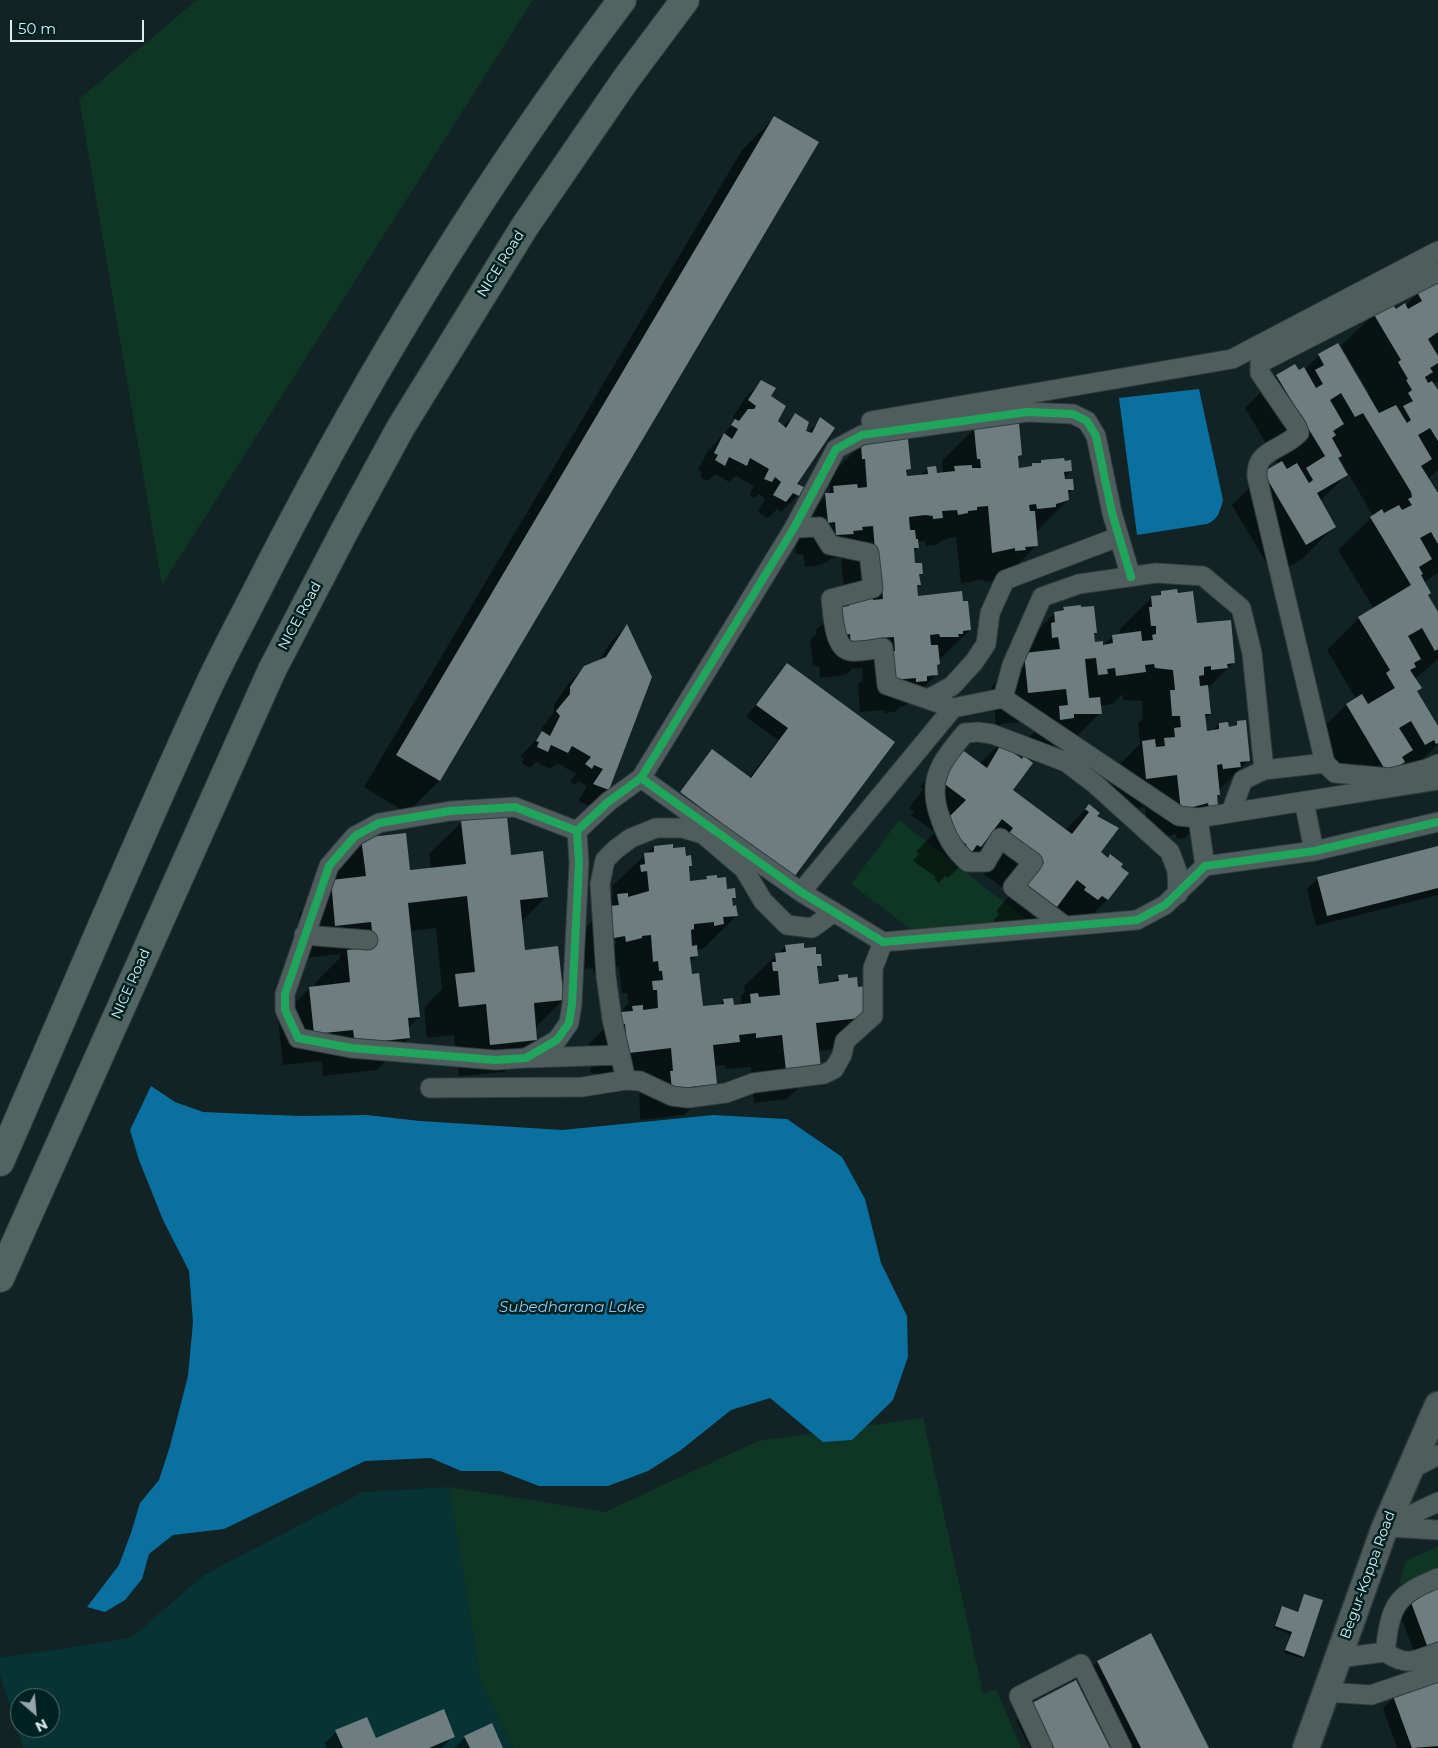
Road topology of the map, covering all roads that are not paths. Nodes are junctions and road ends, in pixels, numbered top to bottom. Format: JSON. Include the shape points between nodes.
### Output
{"nodes":[{"id":1,"x":622,"y":0,"type":"edge"},
{"id":2,"x":685,"y":0,"type":"edge"},
{"id":3,"x":1438,"y":251,"type":"edge"},
{"id":4,"x":1438,"y":272,"type":"edge"},
{"id":5,"x":870,"y":421,"type":"dead end"},
{"id":6,"x":794,"y":528,"type":"junction"},
{"id":7,"x":1118,"y":537,"type":"junction"},
{"id":8,"x":1131,"y":577,"type":"junction"},
{"id":9,"x":1003,"y":698,"type":"junction"},
{"id":10,"x":928,"y":699,"type":"junction"},
{"id":11,"x":952,"y":708,"type":"junction"},
{"id":12,"x":1325,"y":763,"type":"junction"},
{"id":13,"x":1438,"y":764,"type":"edge"},
{"id":14,"x":1264,"y":770,"type":"junction"},
{"id":15,"x":641,"y":778,"type":"junction"},
{"id":16,"x":1438,"y":780,"type":"edge"},
{"id":17,"x":1304,"y":801,"type":"junction"},
{"id":18,"x":1231,"y":812,"type":"junction"},
{"id":19,"x":1198,"y":818,"type":"junction"},
{"id":20,"x":1438,"y":822,"type":"edge"},
{"id":21,"x":577,"y":831,"type":"junction"},
{"id":22,"x":1314,"y":851,"type":"junction"},
{"id":23,"x":1205,"y":866,"type":"junction"},
{"id":24,"x":802,"y":892,"type":"junction"},
{"id":25,"x":1178,"y":894,"type":"junction"},
{"id":26,"x":834,"y":912,"type":"junction"},
{"id":27,"x":1065,"y":926,"type":"junction"},
{"id":28,"x":304,"y":935,"type":"junction"},
{"id":29,"x":368,"y":940,"type":"dead end"},
{"id":30,"x":883,"y":942,"type":"junction"},
{"id":31,"x":620,"y":1055,"type":"junction"},
{"id":32,"x":526,"y":1058,"type":"junction"},
{"id":33,"x":626,"y":1080,"type":"junction"},
{"id":34,"x":430,"y":1088,"type":"dead end"},
{"id":35,"x":0,"y":1162,"type":"edge"},
{"id":36,"x":0,"y":1278,"type":"edge"},
{"id":37,"x":1438,"y":1405,"type":"edge"},
{"id":38,"x":1438,"y":1455,"type":"edge"},
{"id":39,"x":1408,"y":1472,"type":"junction"},
{"id":40,"x":1438,"y":1502,"type":"edge"},
{"id":41,"x":1385,"y":1527,"type":"junction"},
{"id":42,"x":1438,"y":1530,"type":"edge"},
{"id":43,"x":1438,"y":1578,"type":"edge"},
{"id":44,"x":1385,"y":1652,"type":"junction"},
{"id":45,"x":1438,"y":1652,"type":"edge"},
{"id":46,"x":1338,"y":1658,"type":"junction"},
{"id":47,"x":1438,"y":1672,"type":"edge"},
{"id":48,"x":1326,"y":1692,"type":"junction"},
{"id":49,"x":1043,"y":1748,"type":"edge"},
{"id":50,"x":1122,"y":1748,"type":"edge"},
{"id":51,"x":1306,"y":1748,"type":"edge"}],
"edges":[{"from":1,"to":35,"type":"highway","via":[[508,162],[428,285],[309,490],[212,680]]},
{"from":2,"to":36,"type":"highway","name":"NICE Road","via":[[626,79],[525,226],[401,427],[345,530],[272,670]]},
{"from":3,"to":5,"type":"street","via":[[1232,359]]},
{"from":4,"to":12,"type":"street","via":[[1260,363],[1260,373],[1299,433],[1259,459],[1256,467]]},
{"from":6,"to":7,"type":"street","via":[[836,449],[862,435],[1027,412],[1073,414],[1087,421],[1096,436]]},
{"from":6,"to":10,"type":"street","via":[[819,527],[830,545],[869,554],[873,588],[831,598],[840,643],[851,651],[883,648],[887,685]]},
{"from":6,"to":15,"type":"street"},
{"from":7,"to":8,"type":"street"},
{"from":7,"to":10,"type":"street","via":[[1006,580],[990,613],[986,644],[952,686]]},
{"from":8,"to":9,"type":"street","via":[[1079,584],[1042,597],[1012,664]]},
{"from":8,"to":14,"type":"street","via":[[1156,573],[1203,576],[1241,608],[1252,653]]},
{"from":9,"to":11,"type":"street"},
{"from":9,"to":19,"type":"street","via":[[1178,816]]},
{"from":10,"to":11,"type":"street"},
{"from":11,"to":24,"type":"street"},
{"from":12,"to":13,"type":"street","via":[[1335,773],[1390,778]]},
{"from":12,"to":14,"type":"street"},
{"from":14,"to":18,"type":"street","via":[[1243,780]]},
{"from":15,"to":21,"type":"street","via":[[608,802]]},
{"from":15,"to":24,"type":"street"},
{"from":16,"to":17,"type":"street"},
{"from":17,"to":18,"type":"street"},
{"from":17,"to":22,"type":"street"},
{"from":18,"to":19,"type":"street"},
{"from":19,"to":23,"type":"street"},
{"from":20,"to":22,"type":"street"},
{"from":21,"to":28,"type":"street","via":[[515,807],[450,812],[379,823],[355,836],[329,866]]},
{"from":21,"to":32,"type":"street","via":[[579,863],[569,1023],[558,1040]]},
{"from":22,"to":23,"type":"street"},
{"from":23,"to":25,"type":"street"},
{"from":24,"to":26,"type":"street"},
{"from":25,"to":27,"type":"street","via":[[1165,906],[1137,920]]},
{"from":25,"to":27,"type":"street","via":[[1177,871],[1170,852],[1066,762],[992,734],[965,733],[948,754],[935,781],[934,802],[947,839],[968,862],[986,862],[1000,838],[1033,862],[1013,887]]},
{"from":26,"to":30,"type":"street"},
{"from":26,"to":31,"type":"street","via":[[812,928],[786,925],[763,901],[744,869],[703,834],[682,828],[656,828],[631,838],[605,860],[600,884],[606,976]]},
{"from":27,"to":30,"type":"street"},
{"from":28,"to":29,"type":"street"},
{"from":28,"to":32,"type":"street","via":[[284,994],[286,1010],[298,1038],[351,1048],[495,1060]]},
{"from":30,"to":33,"type":"street","via":[[873,968],[873,1016],[845,1041],[834,1069],[824,1074],[753,1083],[726,1093],[688,1098],[672,1096],[640,1081]]},
{"from":31,"to":32,"type":"street"},
{"from":31,"to":33,"type":"street"},
{"from":33,"to":34,"type":"street","via":[[582,1087]]},
{"from":37,"to":39,"type":"main road","name":"Begur-Koppa Road"},
{"from":38,"to":39,"type":"street"},
{"from":39,"to":41,"type":"main road","name":"Begur-Koppa Road"},
{"from":40,"to":41,"type":"street"},
{"from":41,"to":42,"type":"street"},
{"from":41,"to":46,"type":"main road","name":"Begur-Koppa Road"},
{"from":43,"to":44,"type":"street","via":[[1404,1594],[1393,1610]]},
{"from":44,"to":45,"type":"street","via":[[1398,1661],[1412,1662]]},
{"from":44,"to":46,"type":"street"},
{"from":46,"to":48,"type":"main road","name":"Begur-Koppa Road"},
{"from":47,"to":48,"type":"street","via":[[1371,1695]]},
{"from":48,"to":51,"type":"main road","name":"Begur-Koppa Road"},
{"from":49,"to":50,"type":"street","via":[[1019,1696],[1081,1664]]}]}
